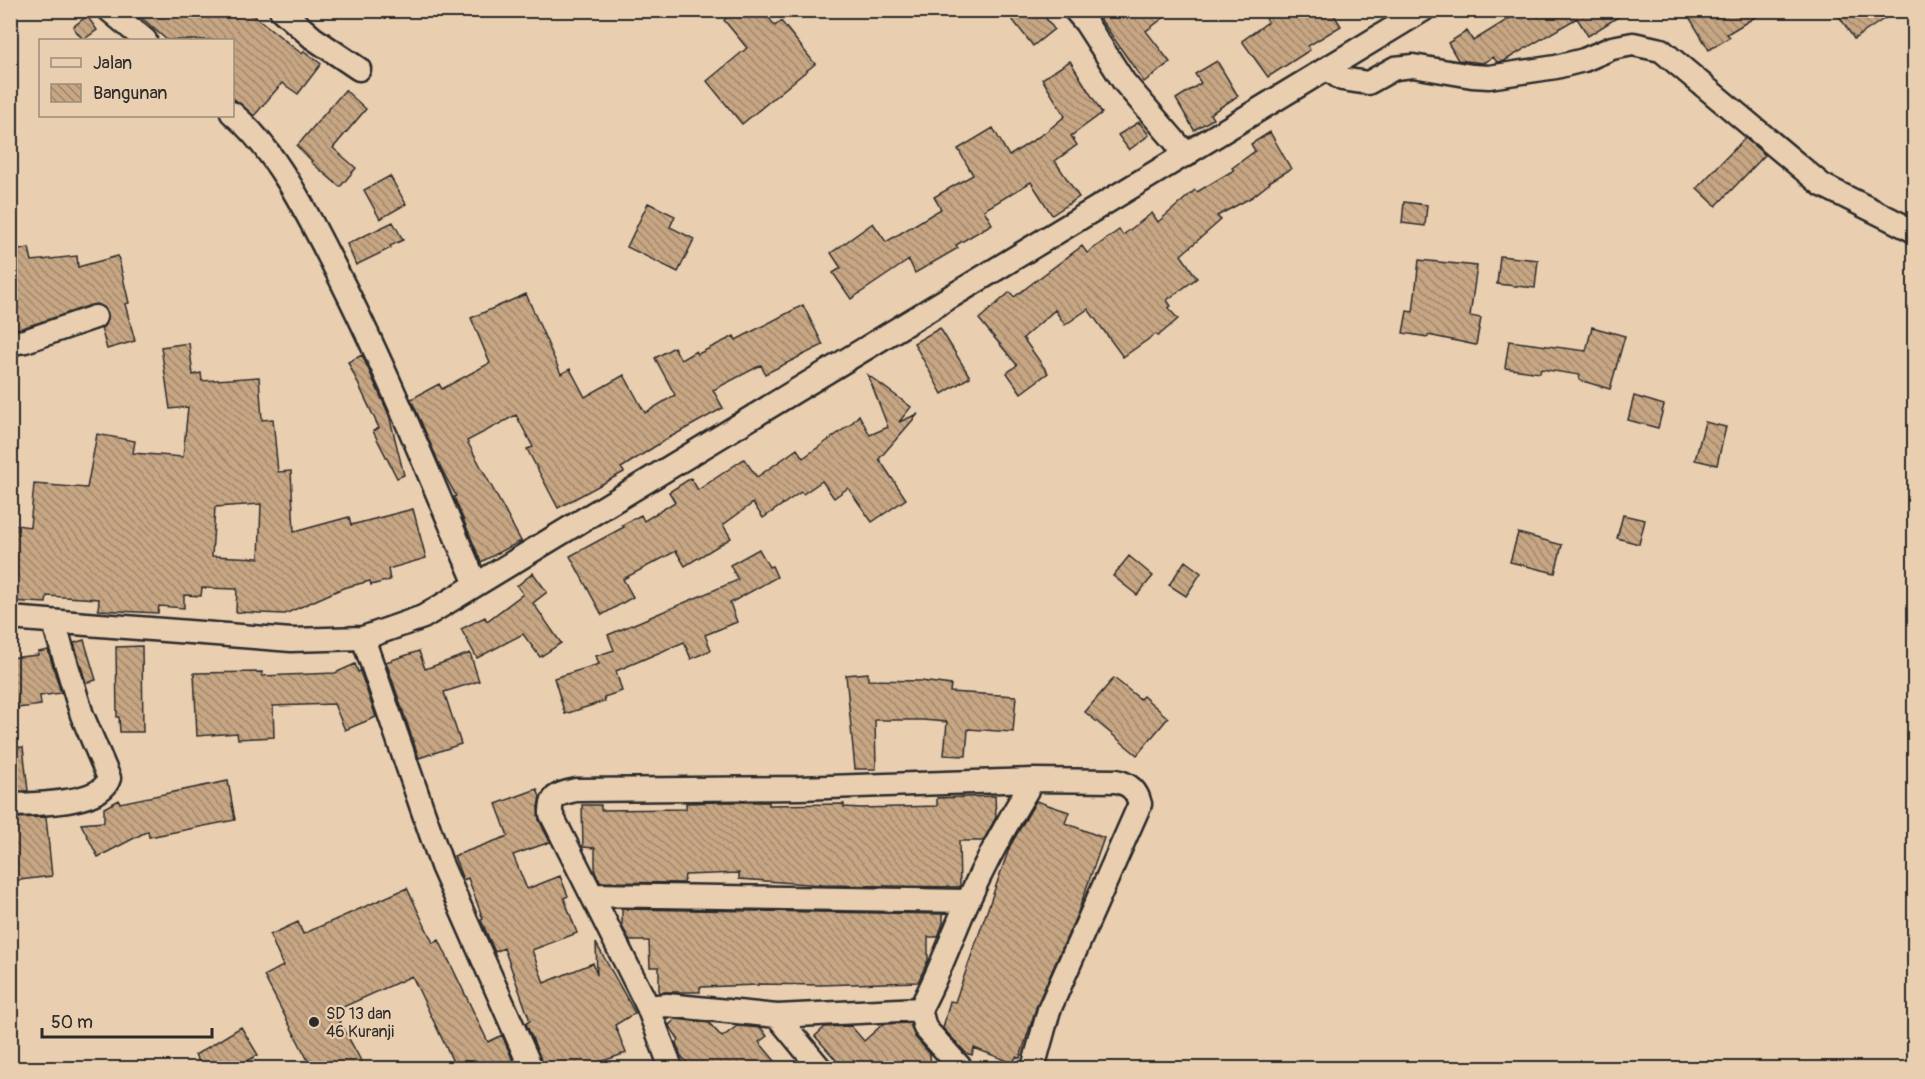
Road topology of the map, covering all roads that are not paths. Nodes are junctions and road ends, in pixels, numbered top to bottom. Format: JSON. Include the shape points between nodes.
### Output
{"nodes":[{"id":1,"x":109,"y":10,"type":"edge"},
{"id":2,"x":280,"y":10,"type":"edge"},
{"id":3,"x":1075,"y":10,"type":"edge"},
{"id":4,"x":1423,"y":10,"type":"edge"},
{"id":5,"x":144,"y":39,"type":"edge"},
{"id":6,"x":359,"y":69,"type":"dead end"},
{"id":7,"x":1328,"y":69,"type":"junction"},
{"id":8,"x":234,"y":115,"type":"edge"},
{"id":9,"x":1187,"y":155,"type":"junction"},
{"id":10,"x":1914,"y":231,"type":"edge"},
{"id":11,"x":95,"y":317,"type":"dead end"},
{"id":12,"x":10,"y":343,"type":"edge"},
{"id":13,"x":476,"y":584,"type":"junction"},
{"id":14,"x":10,"y":618,"type":"edge"},
{"id":15,"x":54,"y":623,"type":"junction"},
{"id":16,"x":363,"y":638,"type":"junction"},
{"id":17,"x":1033,"y":780,"type":"junction"},
{"id":18,"x":10,"y":805,"type":"edge"},
{"id":19,"x":592,"y":895,"type":"junction"},
{"id":20,"x":968,"y":901,"type":"junction"},
{"id":21,"x":648,"y":1007,"type":"junction"},
{"id":22,"x":920,"y":1009,"type":"junction"},
{"id":23,"x":777,"y":1016,"type":"junction"},
{"id":24,"x":531,"y":1068,"type":"edge"},
{"id":25,"x":671,"y":1068,"type":"edge"},
{"id":26,"x":820,"y":1068,"type":"edge"},
{"id":27,"x":961,"y":1068,"type":"edge"},
{"id":28,"x":1033,"y":1068,"type":"edge"}],
"edges":[{"from":1,"to":5,"type":"street"},
{"from":2,"to":6,"type":"street"},
{"from":3,"to":9,"type":"street","via":[[1124,82]]},
{"from":4,"to":7,"type":"street"},
{"from":7,"to":9,"type":"street"},
{"from":7,"to":10,"type":"street","via":[[1342,79],[1368,83],[1395,68],[1413,66],[1489,76],[1556,67],[1633,44],[1661,50],[1822,185]]},
{"from":8,"to":13,"type":"street","via":[[276,165],[311,220],[368,331]]},
{"from":9,"to":13,"type":"street"},
{"from":11,"to":12,"type":"street"},
{"from":13,"to":16,"type":"street","via":[[423,617]]},
{"from":14,"to":15,"type":"street"},
{"from":15,"to":16,"type":"street","via":[[291,640]]},
{"from":15,"to":18,"type":"street","via":[[82,715],[109,778],[98,792],[78,798]]},
{"from":16,"to":24,"type":"street","via":[[442,866]]},
{"from":17,"to":19,"type":"street","via":[[576,790],[561,794],[550,805],[551,814]]},
{"from":17,"to":20,"type":"street"},
{"from":17,"to":28,"type":"street","via":[[1126,783],[1137,793],[1140,804],[1049,1011]]},
{"from":19,"to":20,"type":"street"},
{"from":19,"to":21,"type":"street"},
{"from":20,"to":22,"type":"street"},
{"from":21,"to":23,"type":"street","via":[[667,1005]]},
{"from":21,"to":25,"type":"street"},
{"from":22,"to":23,"type":"street"},
{"from":22,"to":27,"type":"street","via":[[925,1028]]},
{"from":23,"to":26,"type":"street"}]}
